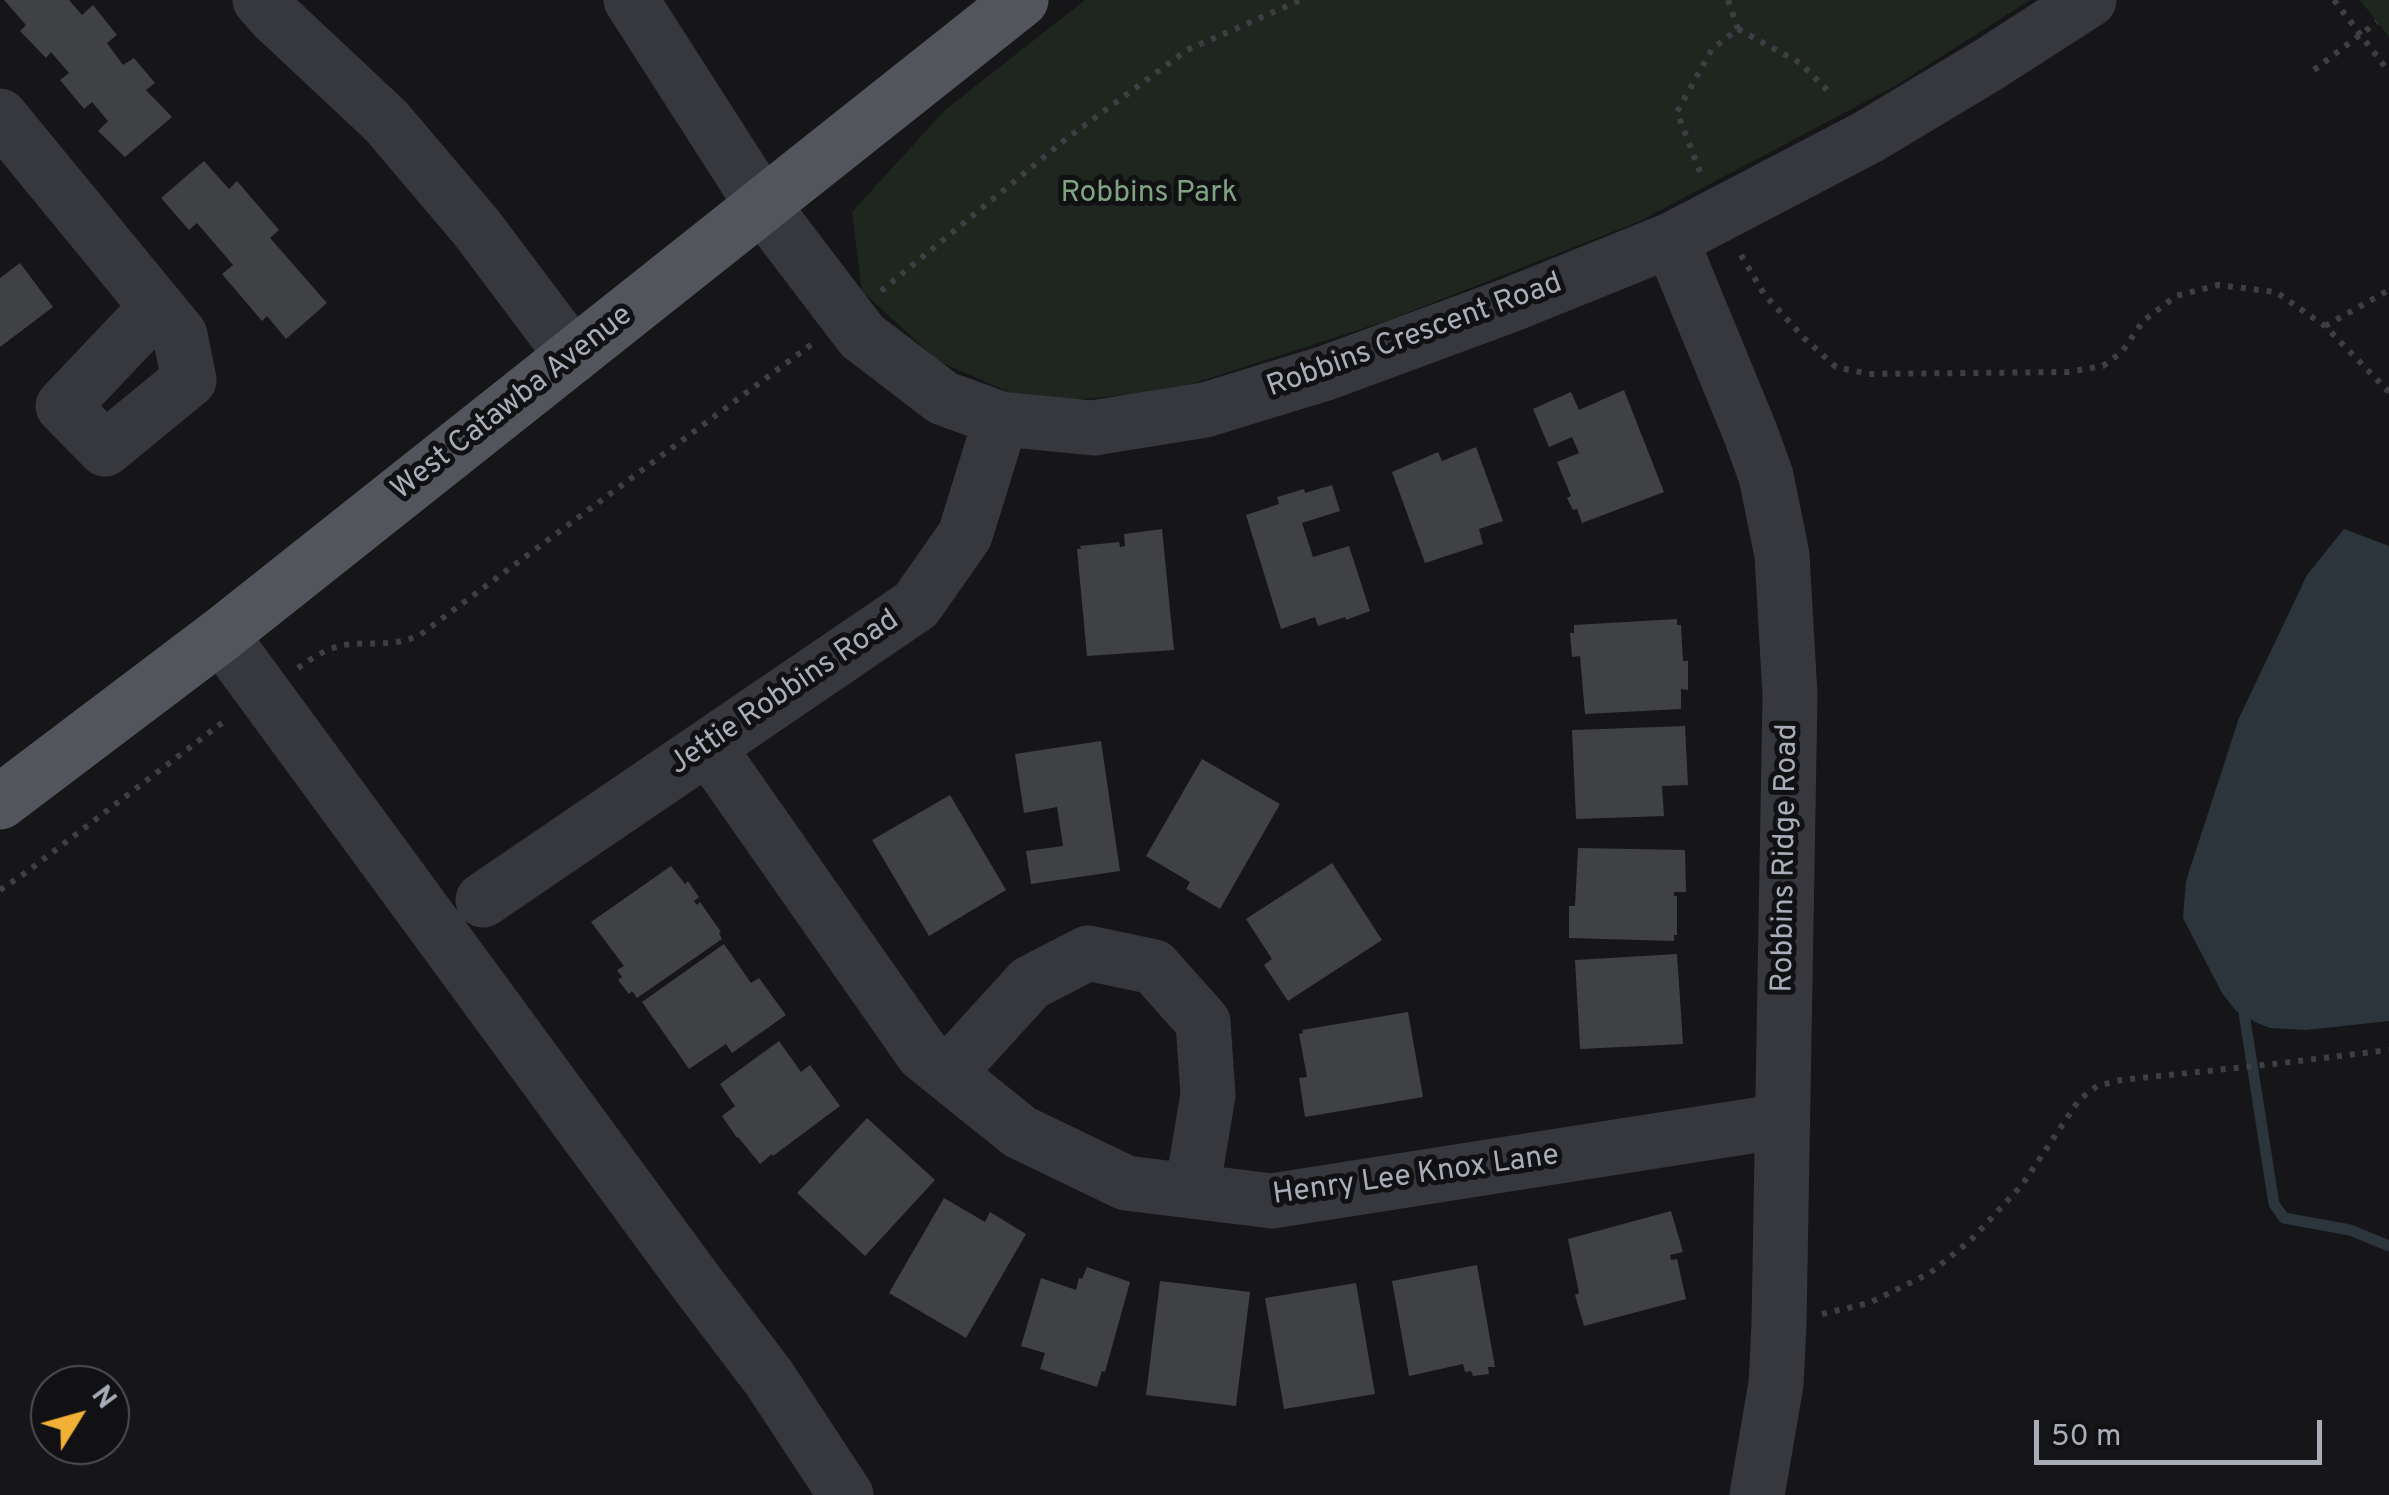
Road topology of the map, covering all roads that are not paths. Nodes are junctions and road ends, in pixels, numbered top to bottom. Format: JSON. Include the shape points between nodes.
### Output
{"nodes":[{"id":1,"x":260,"y":0,"type":"edge"},
{"id":2,"x":632,"y":0,"type":"edge"},
{"id":3,"x":1021,"y":0,"type":"edge"},
{"id":4,"x":2089,"y":0,"type":"edge"},
{"id":5,"x":1,"y":119,"type":"edge"},
{"id":6,"x":762,"y":206,"type":"junction"},
{"id":7,"x":1671,"y":240,"type":"junction"},
{"id":8,"x":157,"y":307,"type":"dead end"},
{"id":9,"x":573,"y":356,"type":"junction"},
{"id":10,"x":1001,"y":420,"type":"junction"},
{"id":11,"x":222,"y":634,"type":"junction"},
{"id":12,"x":708,"y":746,"type":"junction"},
{"id":13,"x":0,"y":802,"type":"edge"},
{"id":14,"x":483,"y":900,"type":"dead end"},
{"id":15,"x":948,"y":1073,"type":"junction"},
{"id":16,"x":1782,"y":1121,"type":"junction"},
{"id":17,"x":1192,"y":1191,"type":"junction"},
{"id":18,"x":846,"y":1495,"type":"edge"},
{"id":19,"x":1757,"y":1495,"type":"edge"}],
"edges":[{"from":1,"to":9,"type":"street","via":[[386,120]]},
{"from":2,"to":6,"type":"street","name":"Robbins Crescent Road"},
{"from":3,"to":6,"type":"main road","name":"West Catawba Avenue"},
{"from":4,"to":7,"type":"street","name":"Robbins Crescent Road","via":[[1868,136]]},
{"from":5,"to":8,"type":"street"},
{"from":6,"to":9,"type":"main road","name":"West Catawba Avenue"},
{"from":6,"to":10,"type":"street","name":"Robbins Crescent Road","via":[[862,336],[943,398]]},
{"from":7,"to":10,"type":"street","name":"Robbins Crescent Road","via":[[1326,373],[1205,410],[1093,428]]},
{"from":7,"to":16,"type":"street","name":"Robbins Ridge Road","via":[[1766,476],[1782,554],[1790,695]]},
{"from":9,"to":11,"type":"main road","name":"West Catawba Avenue"},
{"from":10,"to":12,"type":"street","name":"Jettie Robbins Road","via":[[965,535],[916,605]]},
{"from":11,"to":13,"type":"main road","name":"West Catawba Avenue"},
{"from":11,"to":18,"type":"street","via":[[769,1378]]},
{"from":12,"to":14,"type":"street","name":"Jettie Robbins Road"},
{"from":12,"to":15,"type":"street","name":"Henry Lee Knox Lane","via":[[923,1054]]},
{"from":15,"to":17,"type":"street","name":"Henry Lee Knox Lane","via":[[1020,1132],[1126,1183]]},
{"from":15,"to":17,"type":"street","via":[[1030,983],[1074,960],[1088,953],[1154,967],[1203,1022],[1208,1095]]},
{"from":16,"to":17,"type":"street","name":"Henry Lee Knox Lane","via":[[1272,1201]]},
{"from":16,"to":19,"type":"street","name":"Robbins Ridge Road","via":[[1776,1384]]}]}
